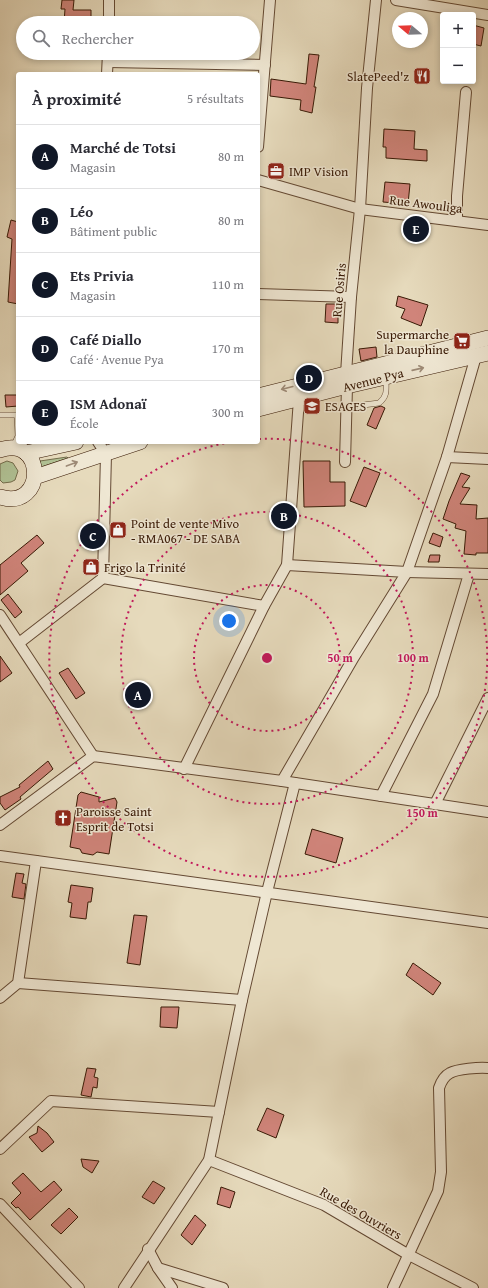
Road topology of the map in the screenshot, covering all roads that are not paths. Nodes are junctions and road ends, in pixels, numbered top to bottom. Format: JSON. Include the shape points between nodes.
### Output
{"nodes":[{"id":1,"x":109,"y":0,"type":"edge"},
{"id":2,"x":270,"y":0,"type":"edge"},
{"id":3,"x":376,"y":0,"type":"edge"},
{"id":4,"x":396,"y":0,"type":"edge"},
{"id":5,"x":488,"y":15,"type":"edge"},
{"id":6,"x":109,"y":16,"type":"edge"},
{"id":7,"x":108,"y":60,"type":"edge"},
{"id":8,"x":153,"y":60,"type":"edge"},
{"id":9,"x":265,"y":65,"type":"junction"},
{"id":10,"x":107,"y":72,"type":"edge"},
{"id":11,"x":466,"y":92,"type":"dead end"},
{"id":12,"x":260,"y":124,"type":"edge"},
{"id":13,"x":260,"y":181,"type":"edge"},
{"id":14,"x":360,"y":209,"type":"junction"},
{"id":15,"x":457,"y":221,"type":"junction"},
{"id":16,"x":488,"y":225,"type":"edge"},
{"id":17,"x":260,"y":294,"type":"edge"},
{"id":18,"x":351,"y":297,"type":"junction"},
{"id":19,"x":488,"y":338,"type":"edge"},
{"id":20,"x":482,"y":354,"type":"edge"},
{"id":21,"x":384,"y":371,"type":"junction"},
{"id":22,"x":347,"y":380,"type":"junction"},
{"id":23,"x":260,"y":396,"type":"edge"},
{"id":24,"x":299,"y":399,"type":"junction"},
{"id":25,"x":347,"y":407,"type":"junction"},
{"id":26,"x":260,"y":409,"type":"edge"},
{"id":27,"x":16,"y":414,"type":"edge"},
{"id":28,"x":0,"y":415,"type":"edge"},
{"id":29,"x":16,"y":429,"type":"edge"},
{"id":30,"x":15,"y":444,"type":"edge"},
{"id":31,"x":127,"y":444,"type":"edge"},
{"id":32,"x":102,"y":448,"type":"edge"},
{"id":33,"x":447,"y":457,"type":"junction"},
{"id":34,"x":488,"y":459,"type":"edge"},
{"id":35,"x":345,"y":462,"type":"dead end"},
{"id":36,"x":35,"y":477,"type":"junction"},
{"id":37,"x":7,"y":498,"type":"edge"},
{"id":38,"x":0,"y":505,"type":"edge"},
{"id":39,"x":287,"y":565,"type":"junction"},
{"id":40,"x":407,"y":572,"type":"junction"},
{"id":41,"x":469,"y":574,"type":"junction"},
{"id":42,"x":488,"y":574,"type":"edge"},
{"id":43,"x":103,"y":578,"type":"junction"},
{"id":44,"x":264,"y":606,"type":"junction"},
{"id":45,"x":0,"y":615,"type":"edge"},
{"id":46,"x":19,"y":643,"type":"junction"},
{"id":47,"x":488,"y":698,"type":"edge"},
{"id":48,"x":93,"y":756,"type":"junction"},
{"id":49,"x":184,"y":769,"type":"junction"},
{"id":50,"x":282,"y":781,"type":"junction"},
{"id":51,"x":295,"y":783,"type":"junction"},
{"id":52,"x":381,"y":796,"type":"junction"},
{"id":53,"x":435,"y":804,"type":"junction"},
{"id":54,"x":488,"y":812,"type":"edge"},
{"id":55,"x":0,"y":825,"type":"edge"},
{"id":56,"x":0,"y":856,"type":"edge"},
{"id":57,"x":36,"y":861,"type":"junction"},
{"id":58,"x":267,"y":892,"type":"junction"},
{"id":59,"x":488,"y":923,"type":"edge"},
{"id":60,"x":18,"y":982,"type":"junction"},
{"id":61,"x":0,"y":998,"type":"edge"},
{"id":62,"x":242,"y":1000,"type":"junction"},
{"id":63,"x":488,"y":1068,"type":"edge"},
{"id":64,"x":219,"y":1112,"type":"junction"},
{"id":65,"x":0,"y":1149,"type":"edge"},
{"id":66,"x":209,"y":1160,"type":"junction"},
{"id":67,"x":0,"y":1204,"type":"edge"},
{"id":68,"x":148,"y":1249,"type":"junction"},
{"id":69,"x":409,"y":1255,"type":"junction"},
{"id":70,"x":158,"y":1268,"type":"junction"},
{"id":71,"x":79,"y":1288,"type":"edge"},
{"id":72,"x":124,"y":1288,"type":"edge"},
{"id":73,"x":172,"y":1288,"type":"edge"},
{"id":74,"x":223,"y":1288,"type":"edge"},
{"id":75,"x":392,"y":1288,"type":"edge"},
{"id":76,"x":473,"y":1288,"type":"edge"}],
"edges":[{"from":1,"to":6,"type":"street"},
{"from":2,"to":9,"type":"street"},
{"from":3,"to":14,"type":"street","name":"Rue Osiris","via":[[366,88]]},
{"from":4,"to":5,"type":"street"},
{"from":7,"to":10,"type":"street"},
{"from":8,"to":9,"type":"street"},
{"from":9,"to":12,"type":"street"},
{"from":11,"to":15,"type":"street"},
{"from":13,"to":14,"type":"street","name":"Rue Awouliga"},
{"from":14,"to":15,"type":"street","name":"Rue Awouliga"},
{"from":14,"to":18,"type":"street","name":"Rue Osiris"},
{"from":15,"to":16,"type":"street","name":"Rue Awouliga"},
{"from":17,"to":18,"type":"street"},
{"from":18,"to":22,"type":"street","name":"Rue Osiris"},
{"from":19,"to":21,"type":"main road","name":"Avenue Pya"},
{"from":21,"to":20,"type":"main road","name":"Avenue Pya","one_way":true},
{"from":20,"to":33,"type":"street"},
{"from":21,"to":22,"type":"main road","name":"Avenue Pya"},
{"from":21,"to":25,"type":"lane","via":[[387,394],[380,403]]},
{"from":22,"to":23,"type":"main road","name":"Avenue Pya","one_way":true},
{"from":22,"to":24,"type":"main road","name":"Avenue Pya"},
{"from":22,"to":25,"type":"street","name":"Rue Osiris"},
{"from":24,"to":26,"type":"main road","name":"Avenue Pya"},
{"from":24,"to":39,"type":"street"},
{"from":25,"to":35,"type":"street","name":"Rue Osiris"},
{"from":27,"to":28,"type":"lane"},
{"from":29,"to":30,"type":"lane"},
{"from":30,"to":36,"type":"main road","via":[[32,460]]},
{"from":31,"to":32,"type":"main road"},
{"from":36,"to":32,"type":"main road","one_way":true},
{"from":32,"to":43,"type":"street"},
{"from":33,"to":34,"type":"street"},
{"from":33,"to":40,"type":"street"},
{"from":36,"to":37,"type":"main road","via":[[33,485],[22,496]]},
{"from":37,"to":38,"type":"main road"},
{"from":39,"to":40,"type":"street"},
{"from":39,"to":44,"type":"street"},
{"from":40,"to":41,"type":"street"},
{"from":40,"to":50,"type":"street","via":[[346,669]]},
{"from":41,"to":42,"type":"street"},
{"from":41,"to":52,"type":"street","via":[[433,694]]},
{"from":43,"to":44,"type":"street"},
{"from":43,"to":46,"type":"street"},
{"from":44,"to":49,"type":"street"},
{"from":45,"to":46,"type":"street"},
{"from":46,"to":48,"type":"street"},
{"from":47,"to":53,"type":"street"},
{"from":48,"to":49,"type":"street"},
{"from":48,"to":55,"type":"street"},
{"from":49,"to":50,"type":"street"},
{"from":50,"to":51,"type":"street"},
{"from":51,"to":52,"type":"street"},
{"from":51,"to":58,"type":"street"},
{"from":52,"to":53,"type":"street"},
{"from":53,"to":54,"type":"street"},
{"from":56,"to":57,"type":"street"},
{"from":57,"to":58,"type":"street"},
{"from":57,"to":60,"type":"street"},
{"from":58,"to":59,"type":"street"},
{"from":58,"to":62,"type":"street"},
{"from":60,"to":61,"type":"street"},
{"from":60,"to":62,"type":"street"},
{"from":62,"to":64,"type":"street"},
{"from":63,"to":69,"type":"street","via":[[451,1072],[441,1082],[441,1172],[438,1191]]},
{"from":64,"to":65,"type":"street","via":[[51,1101]]},
{"from":64,"to":66,"type":"street"},
{"from":66,"to":68,"type":"street"},
{"from":66,"to":69,"type":"street","name":"Rue des Ouvriers","via":[[324,1205]]},
{"from":67,"to":71,"type":"street"},
{"from":68,"to":70,"type":"street"},
{"from":68,"to":72,"type":"street"},
{"from":69,"to":75,"type":"street"},
{"from":69,"to":76,"type":"street","name":"Rue des Ouvriers"},
{"from":70,"to":73,"type":"street"},
{"from":70,"to":74,"type":"street"}]}
